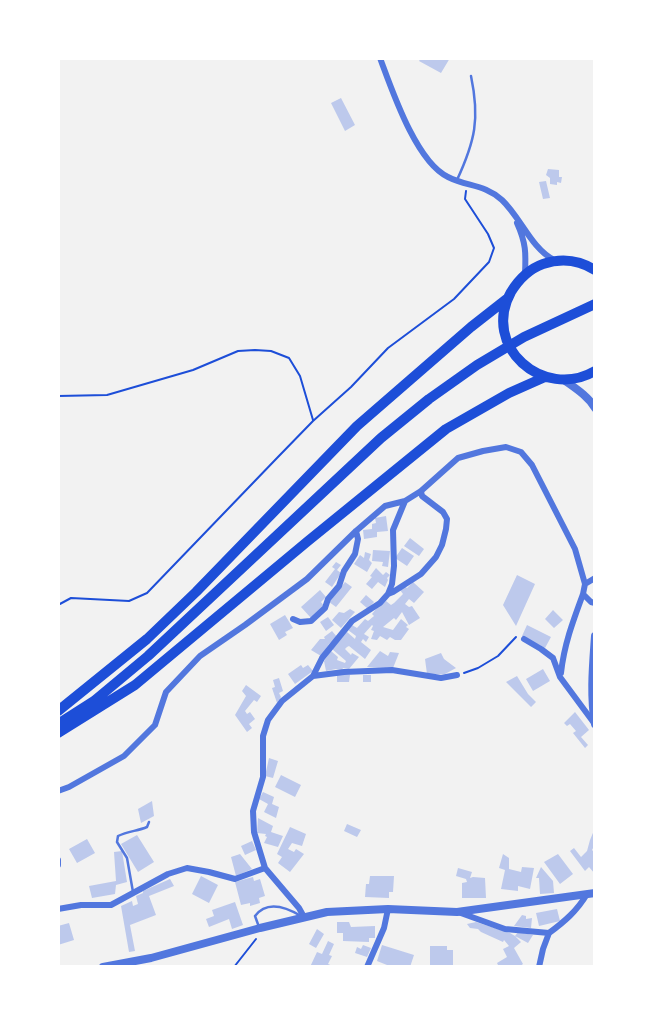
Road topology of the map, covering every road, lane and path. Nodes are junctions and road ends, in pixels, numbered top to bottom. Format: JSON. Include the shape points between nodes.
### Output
{"nodes":[{"id":1,"x":380,"y":58,"type":"edge"},
{"id":2,"x":471,"y":76,"type":"dead end"},
{"id":3,"x":457,"y":180,"type":"junction"},
{"id":4,"x":466,"y":183,"type":"junction"},
{"id":5,"x":513,"y":214,"type":"junction"},
{"id":6,"x":595,"y":257,"type":"edge"},
{"id":7,"x":556,"y":261,"type":"junction"},
{"id":8,"x":591,"y":267,"type":"edge"},
{"id":9,"x":525,"y":274,"type":"junction"},
{"id":10,"x":508,"y":298,"type":"junction"},
{"id":11,"x":595,"y":304,"type":"edge"},
{"id":12,"x":595,"y":371,"type":"edge"},
{"id":13,"x":545,"y":377,"type":"junction"},
{"id":14,"x":564,"y":380,"type":"junction"},
{"id":15,"x":58,"y":396,"type":"edge"},
{"id":16,"x":595,"y":408,"type":"edge"},
{"id":17,"x":313,"y":421,"type":"junction"},
{"id":18,"x":421,"y":491,"type":"junction"},
{"id":19,"x":405,"y":501,"type":"junction"},
{"id":20,"x":356,"y":531,"type":"junction"},
{"id":21,"x":595,"y":578,"type":"edge"},
{"id":22,"x":584,"y":584,"type":"junction"},
{"id":23,"x":387,"y":594,"type":"junction"},
{"id":24,"x":583,"y":594,"type":"junction"},
{"id":25,"x":595,"y":603,"type":"edge"},
{"id":26,"x":58,"y":605,"type":"edge"},
{"id":27,"x":293,"y":619,"type":"dead end"},
{"id":28,"x":595,"y":636,"type":"edge"},
{"id":29,"x":524,"y":639,"type":"joint"},
{"id":30,"x":595,"y":643,"type":"edge"},
{"id":31,"x":457,"y":675,"type":"joint"},
{"id":32,"x":313,"y":676,"type":"junction"},
{"id":33,"x":560,"y":677,"type":"junction"},
{"id":34,"x":58,"y":711,"type":"edge"},
{"id":35,"x":58,"y":724,"type":"edge"},
{"id":36,"x":595,"y":724,"type":"edge"},
{"id":37,"x":58,"y":733,"type":"edge"},
{"id":38,"x":58,"y":791,"type":"edge"},
{"id":39,"x":149,"y":822,"type":"dead end"},
{"id":40,"x":265,"y":869,"type":"junction"},
{"id":41,"x":133,"y":893,"type":"junction"},
{"id":42,"x":591,"y":894,"type":"edge"},
{"id":43,"x":58,"y":909,"type":"edge"},
{"id":44,"x":388,"y":909,"type":"junction"},
{"id":45,"x":457,"y":912,"type":"junction"},
{"id":46,"x":304,"y":917,"type":"junction"},
{"id":47,"x":260,"y":928,"type":"junction"},
{"id":48,"x":549,"y":933,"type":"junction"},
{"id":49,"x":103,"y":967,"type":"edge"},
{"id":50,"x":234,"y":967,"type":"edge"},
{"id":51,"x":367,"y":967,"type":"edge"},
{"id":52,"x":539,"y":967,"type":"edge"}],
"edges":[{"from":1,"to":3,"type":"street","via":[[425,157],[439,172]]},
{"from":2,"to":3,"type":"lane","via":[[477,113]]},
{"from":3,"to":4,"type":"street"},
{"from":4,"to":5,"type":"street","via":[[488,189]]},
{"from":4,"to":17,"type":"path","via":[[465,199],[494,248],[489,262],[454,299],[388,348]]},
{"from":5,"to":7,"type":"street","via":[[544,255]]},
{"from":5,"to":9,"type":"street","via":[[526,250]]},
{"from":6,"to":8,"type":"highway"},
{"from":7,"to":8,"type":"highway"},
{"from":7,"to":9,"type":"highway"},
{"from":9,"to":10,"type":"highway"},
{"from":10,"to":13,"type":"highway","via":[[506,338],[528,368]]},
{"from":10,"to":34,"type":"highway","via":[[357,426],[147,639]]},
{"from":11,"to":35,"type":"highway","via":[[524,337],[429,399],[148,656]]},
{"from":12,"to":14,"type":"highway"},
{"from":13,"to":14,"type":"highway"},
{"from":13,"to":37,"type":"highway","via":[[446,429],[135,685]]},
{"from":14,"to":16,"type":"street"},
{"from":15,"to":17,"type":"path","via":[[107,395],[239,351],[271,351],[289,358],[300,376]]},
{"from":17,"to":26,"type":"path","via":[[147,593],[129,601],[71,598]]},
{"from":18,"to":19,"type":"street"},
{"from":18,"to":22,"type":"street","via":[[458,458],[506,447],[521,452],[575,549]]},
{"from":18,"to":23,"type":"street","via":[[447,519],[442,545],[421,574]]},
{"from":19,"to":20,"type":"street","via":[[385,506]]},
{"from":19,"to":23,"type":"street","via":[[393,530],[394,566]]},
{"from":20,"to":27,"type":"street","via":[[355,554],[325,608],[311,621]]},
{"from":20,"to":38,"type":"street","via":[[307,579],[200,656],[166,692],[155,725],[124,756]]},
{"from":21,"to":22,"type":"street"},
{"from":22,"to":24,"type":"street"},
{"from":23,"to":32,"type":"street","via":[[352,621]]},
{"from":24,"to":25,"type":"street"},
{"from":24,"to":33,"type":"street","via":[[563,652]]},
{"from":28,"to":30,"type":"street"},
{"from":29,"to":31,"type":"path","via":[[516,637],[498,656]]},
{"from":29,"to":33,"type":"street","via":[[554,658]]},
{"from":30,"to":36,"type":"street"},
{"from":31,"to":32,"type":"street","via":[[441,678],[392,670]]},
{"from":32,"to":40,"type":"street","via":[[282,701],[268,720],[264,736],[263,777],[253,811]]},
{"from":33,"to":36,"type":"street"},
{"from":39,"to":41,"type":"lane","via":[[143,829],[118,836]]},
{"from":40,"to":41,"type":"street","via":[[235,879],[187,869]]},
{"from":40,"to":46,"type":"street"},
{"from":41,"to":43,"type":"street","via":[[111,905]]},
{"from":42,"to":45,"type":"street"},
{"from":42,"to":48,"type":"street"},
{"from":44,"to":45,"type":"street"},
{"from":44,"to":46,"type":"street"},
{"from":44,"to":51,"type":"street"},
{"from":45,"to":48,"type":"street","via":[[505,929]]},
{"from":46,"to":47,"type":"street"},
{"from":46,"to":47,"type":"lane","via":[[290,909],[266,907],[255,916]]},
{"from":47,"to":49,"type":"street"},
{"from":47,"to":50,"type":"path"},
{"from":48,"to":52,"type":"street"}]}
